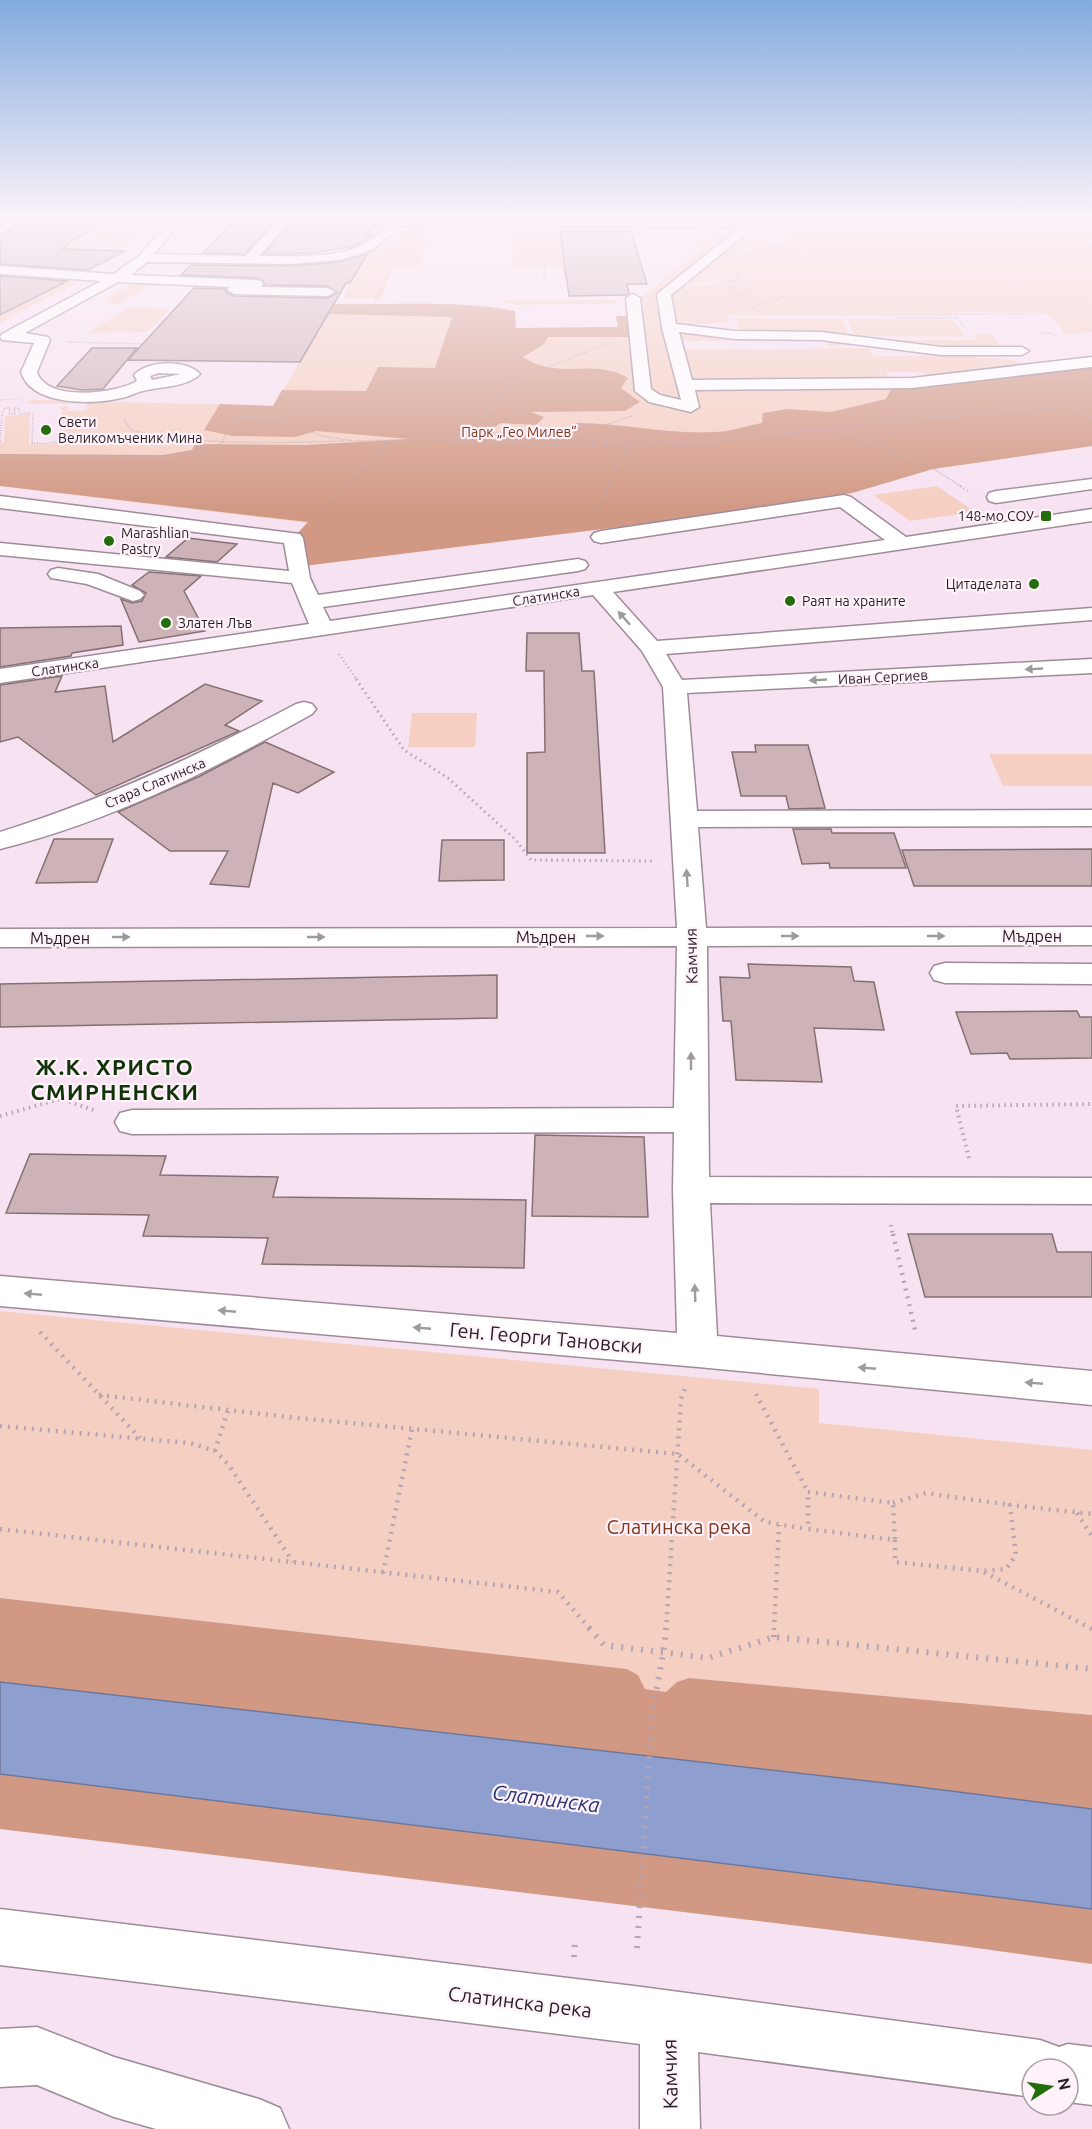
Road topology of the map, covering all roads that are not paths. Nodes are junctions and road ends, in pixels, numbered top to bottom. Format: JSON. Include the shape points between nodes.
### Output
{"nodes":[{"id":1,"x":50,"y":314,"type":"edge"},
{"id":2,"x":635,"y":314,"type":"edge"},
{"id":3,"x":666,"y":314,"type":"edge"},
{"id":4,"x":669,"y":328,"type":"junction"},
{"id":5,"x":6,"y":338,"type":"edge"},
{"id":6,"x":1039,"y":345,"type":"dead end"},
{"id":7,"x":1056,"y":349,"type":"dead end"},
{"id":8,"x":1022,"y":351,"type":"junction"},
{"id":9,"x":1090,"y":362,"type":"edge"},
{"id":10,"x":1041,"y":368,"type":"junction"},
{"id":11,"x":686,"y":385,"type":"junction"},
{"id":12,"x":139,"y":386,"type":"dead end"},
{"id":13,"x":1092,"y":484,"type":"edge"},
{"id":14,"x":996,"y":497,"type":"dead end"},
{"id":15,"x":0,"y":502,"type":"edge"},
{"id":16,"x":1092,"y":515,"type":"edge"},
{"id":17,"x":602,"y":537,"type":"road end"},
{"id":18,"x":902,"y":543,"type":"junction"},
{"id":19,"x":0,"y":549,"type":"edge"},
{"id":20,"x":578,"y":565,"type":"dead end"},
{"id":21,"x":0,"y":567,"type":"edge"},
{"id":22,"x":300,"y":578,"type":"junction"},
{"id":23,"x":598,"y":588,"type":"junction"},
{"id":24,"x":133,"y":595,"type":"dead end"},
{"id":25,"x":310,"y":602,"type":"junction"},
{"id":26,"x":1092,"y":614,"type":"edge"},
{"id":27,"x":322,"y":630,"type":"junction"},
{"id":28,"x":651,"y":648,"type":"junction"},
{"id":29,"x":1092,"y":666,"type":"edge"},
{"id":30,"x":0,"y":676,"type":"edge"},
{"id":31,"x":675,"y":687,"type":"junction"},
{"id":32,"x":304,"y":709,"type":"dead end"},
{"id":33,"x":1092,"y":818,"type":"edge"},
{"id":34,"x":684,"y":819,"type":"junction"},
{"id":35,"x":0,"y":841,"type":"edge"},
{"id":36,"x":692,"y":936,"type":"junction"},
{"id":37,"x":1092,"y":936,"type":"edge"},
{"id":38,"x":0,"y":938,"type":"edge"},
{"id":39,"x":945,"y":973,"type":"dead end"},
{"id":40,"x":1092,"y":974,"type":"edge"},
{"id":41,"x":691,"y":1120,"type":"junction"},
{"id":42,"x":132,"y":1122,"type":"road end"},
{"id":43,"x":691,"y":1190,"type":"junction"},
{"id":44,"x":1092,"y":1191,"type":"edge"},
{"id":45,"x":1,"y":1292,"type":"edge"},
{"id":46,"x":717,"y":1353,"type":"junction"},
{"id":47,"x":1092,"y":1388,"type":"edge"},
{"id":48,"x":0,"y":1937,"type":"edge"},
{"id":49,"x":669,"y":2020,"type":"junction"},
{"id":50,"x":0,"y":2058,"type":"edge"},
{"id":51,"x":1020,"y":2066,"type":"edge"},
{"id":52,"x":259,"y":2129,"type":"edge"},
{"id":53,"x":670,"y":2129,"type":"edge"}],
"edges":[{"from":1,"to":5,"type":"street"},
{"from":2,"to":11,"type":"street","via":[[643,391],[691,407]]},
{"from":3,"to":4,"type":"street"},
{"from":4,"to":8,"type":"street","via":[[735,335],[821,336],[941,351]]},
{"from":4,"to":11,"type":"street"},
{"from":5,"to":12,"type":"street","via":[[43,340],[28,372],[31,384],[40,389],[61,395],[108,395]]},
{"from":6,"to":8,"type":"street","via":[[1026,345]]},
{"from":7,"to":9,"type":"street"},
{"from":8,"to":10,"type":"street"},
{"from":9,"to":10,"type":"street"},
{"from":10,"to":11,"type":"street","via":[[912,383]]},
{"from":13,"to":14,"type":"street"},
{"from":15,"to":22,"type":"street","via":[[293,538]]},
{"from":16,"to":18,"type":"street","name":"Слатинска"},
{"from":17,"to":18,"type":"street","via":[[843,501]]},
{"from":18,"to":23,"type":"street","name":"Слатинска"},
{"from":19,"to":22,"type":"street"},
{"from":20,"to":25,"type":"street"},
{"from":21,"to":24,"type":"street","via":[[91,578]]},
{"from":22,"to":25,"type":"street"},
{"from":23,"to":27,"type":"street","name":"Слатинска"},
{"from":28,"to":23,"type":"street","name":"Камчия","one_way":true},
{"from":25,"to":27,"type":"street"},
{"from":26,"to":28,"type":"street"},
{"from":27,"to":30,"type":"street","name":"Слатинска"},
{"from":28,"to":31,"type":"street","name":"Камчия"},
{"from":29,"to":31,"type":"street","name":"Иван Сергиев","one_way":true},
{"from":31,"to":34,"type":"street","name":"Камчия"},
{"from":32,"to":35,"type":"street","name":"Стара Слатинска","via":[[228,752],[137,793]]},
{"from":33,"to":34,"type":"street"},
{"from":36,"to":34,"type":"street","name":"Камчия","one_way":true},
{"from":36,"to":37,"type":"street","name":"Мъдрен","one_way":true},
{"from":38,"to":36,"type":"street","name":"Мъдрен","one_way":true},
{"from":41,"to":36,"type":"street","name":"Камчия","one_way":true},
{"from":39,"to":40,"type":"street"},
{"from":41,"to":42,"type":"street"},
{"from":41,"to":43,"type":"street","name":"Камчия"},
{"from":43,"to":44,"type":"street"},
{"from":46,"to":43,"type":"street","name":"Камчия","one_way":true},
{"from":46,"to":45,"type":"street","name":"Ген. Георги Тановски","one_way":true},
{"from":47,"to":46,"type":"street","name":"Ген. Георги Тановски","one_way":true},
{"from":48,"to":49,"type":"street","name":"Слатинска река"},
{"from":49,"to":51,"type":"street","name":"Слатинска река"},
{"from":49,"to":53,"type":"street","name":"Камчия"},
{"from":50,"to":52,"type":"street","via":[[37,2056],[114,2087]]}]}
